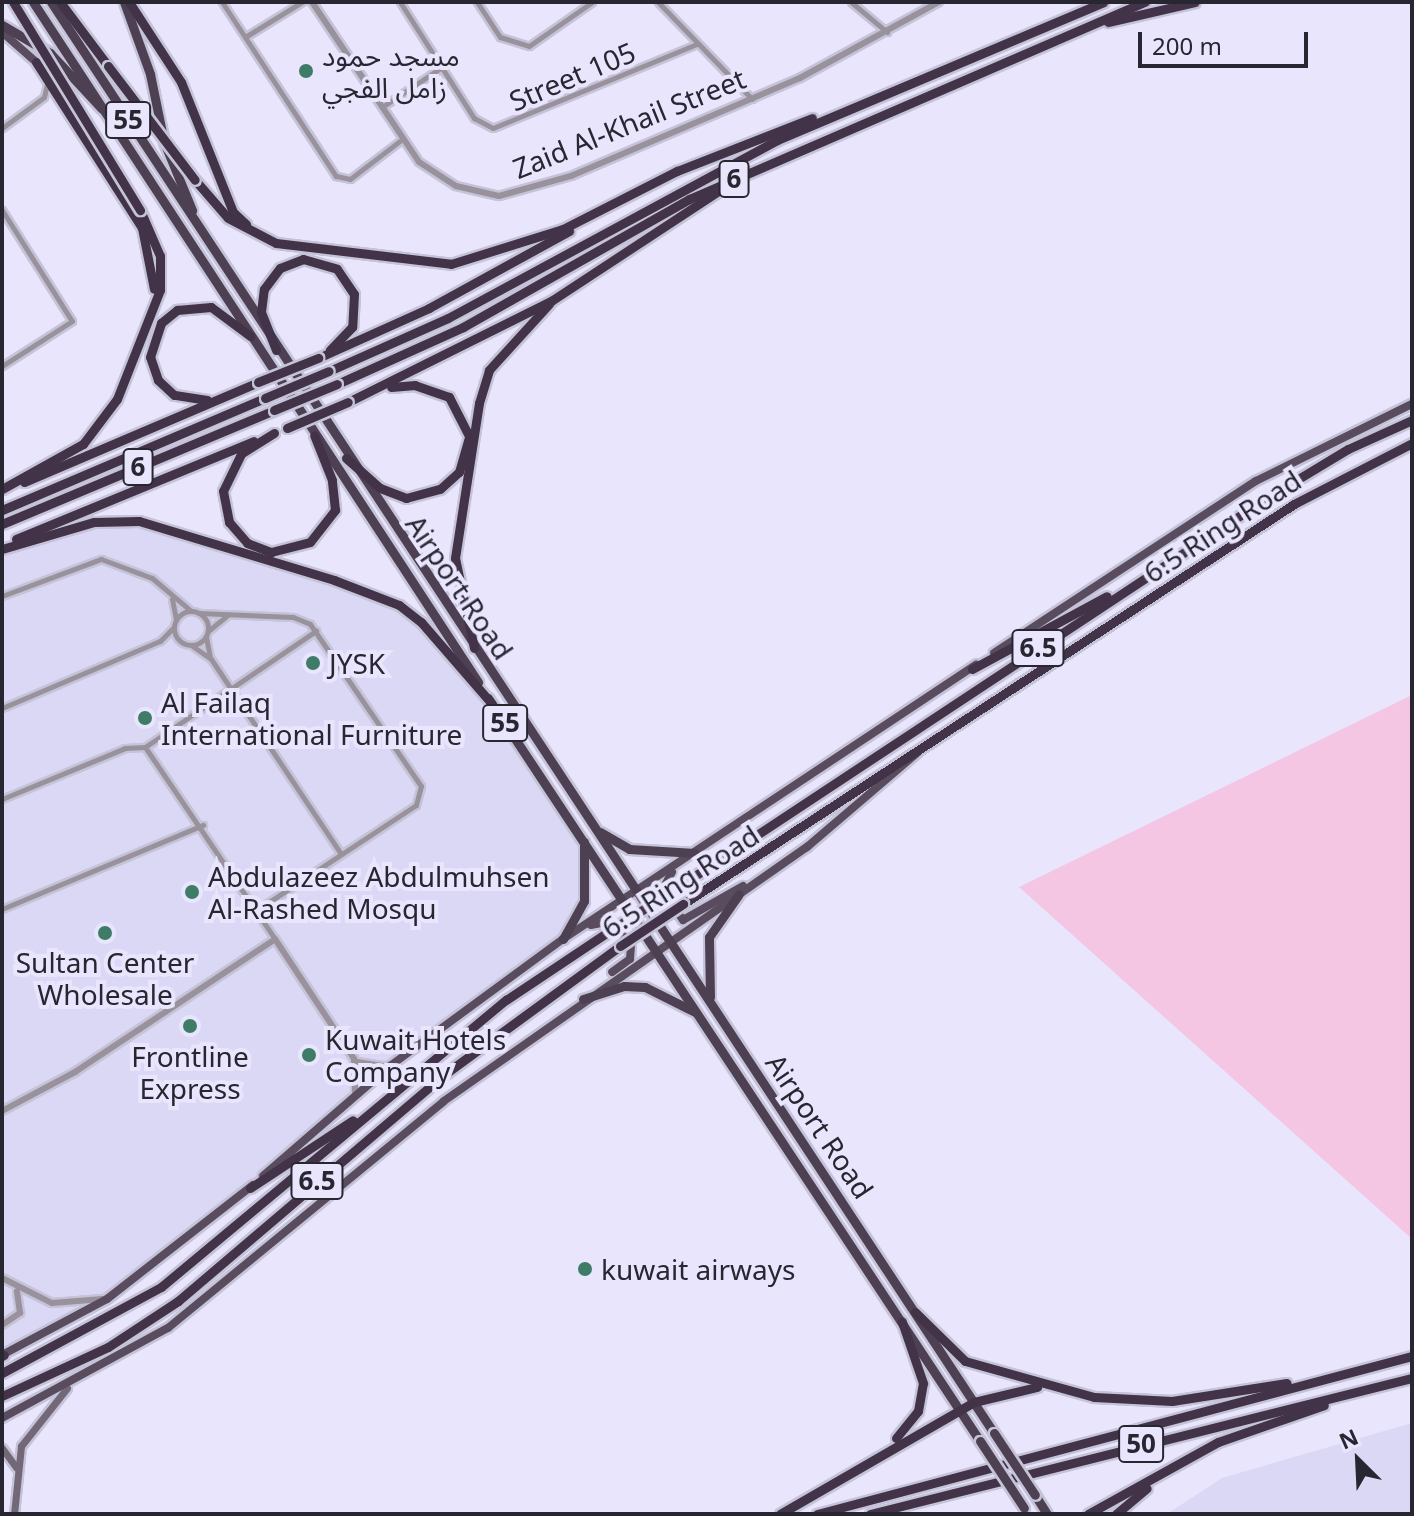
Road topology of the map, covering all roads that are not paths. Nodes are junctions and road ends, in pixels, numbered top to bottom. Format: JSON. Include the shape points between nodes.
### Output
{"nodes":[{"id":1,"x":13,"y":2,"type":"edge"},
{"id":2,"x":33,"y":2,"type":"edge"},
{"id":3,"x":51,"y":2,"type":"edge"},
{"id":4,"x":60,"y":2,"type":"edge"},
{"id":5,"x":126,"y":2,"type":"edge"},
{"id":6,"x":222,"y":2,"type":"edge"},
{"id":7,"x":302,"y":2,"type":"edge"},
{"id":8,"x":312,"y":2,"type":"edge"},
{"id":9,"x":400,"y":2,"type":"edge"},
{"id":10,"x":592,"y":2,"type":"edge"},
{"id":11,"x":658,"y":2,"type":"edge"},
{"id":12,"x":851,"y":2,"type":"edge"},
{"id":13,"x":939,"y":2,"type":"edge"},
{"id":14,"x":1084,"y":2,"type":"edge"},
{"id":15,"x":1103,"y":2,"type":"edge"},
{"id":16,"x":1145,"y":2,"type":"edge"},
{"id":17,"x":1195,"y":2,"type":"edge"},
{"id":18,"x":481,"y":3,"type":"edge"},
{"id":19,"x":1093,"y":24,"type":"junction"},
{"id":20,"x":2,"y":25,"type":"edge"},
{"id":21,"x":2,"y":32,"type":"edge"},
{"id":22,"x":888,"y":33,"type":"junction"},
{"id":23,"x":245,"y":37,"type":"junction"},
{"id":24,"x":697,"y":44,"type":"junction"},
{"id":25,"x":988,"y":47,"type":"junction"},
{"id":26,"x":36,"y":62,"type":"junction"},
{"id":27,"x":442,"y":67,"type":"junction"},
{"id":28,"x":752,"y":99,"type":"junction"},
{"id":29,"x":847,"y":106,"type":"junction"},
{"id":30,"x":381,"y":108,"type":"junction"},
{"id":31,"x":115,"y":123,"type":"junction"},
{"id":32,"x":2,"y":128,"type":"edge"},
{"id":33,"x":401,"y":140,"type":"junction"},
{"id":34,"x":738,"y":177,"type":"junction"},
{"id":35,"x":623,"y":198,"type":"junction"},
{"id":36,"x":2,"y":210,"type":"edge"},
{"id":37,"x":205,"y":238,"type":"junction"},
{"id":38,"x":276,"y":243,"type":"junction"},
{"id":39,"x":551,"y":301,"type":"junction"},
{"id":40,"x":152,"y":318,"type":"junction"},
{"id":41,"x":250,"y":336,"type":"junction"},
{"id":42,"x":276,"y":350,"type":"junction"},
{"id":43,"x":320,"y":358,"type":"junction"},
{"id":44,"x":2,"y":366,"type":"edge"},
{"id":45,"x":376,"y":390,"type":"junction"},
{"id":46,"x":215,"y":400,"type":"junction"},
{"id":47,"x":1412,"y":404,"type":"edge"},
{"id":48,"x":1412,"y":420,"type":"edge"},
{"id":49,"x":274,"y":433,"type":"junction"},
{"id":50,"x":314,"y":435,"type":"junction"},
{"id":51,"x":1412,"y":443,"type":"edge"},
{"id":52,"x":346,"y":458,"type":"junction"},
{"id":53,"x":2,"y":490,"type":"edge"},
{"id":54,"x":2,"y":510,"type":"edge"},
{"id":55,"x":2,"y":524,"type":"edge"},
{"id":56,"x":2,"y":547,"type":"edge"},
{"id":57,"x":1146,"y":577,"type":"junction"},
{"id":58,"x":170,"y":594,"type":"junction"},
{"id":59,"x":2,"y":596,"type":"edge"},
{"id":60,"x":191,"y":611,"type":"junction"},
{"id":61,"x":199,"y":613,"type":"junction"},
{"id":62,"x":229,"y":615,"type":"junction"},
{"id":63,"x":175,"y":624,"type":"junction"},
{"id":64,"x":316,"y":631,"type":"junction"},
{"id":65,"x":207,"y":633,"type":"junction"},
{"id":66,"x":160,"y":641,"type":"junction"},
{"id":67,"x":182,"y":643,"type":"junction"},
{"id":68,"x":191,"y":645,"type":"junction"},
{"id":69,"x":474,"y":648,"type":"junction"},
{"id":70,"x":211,"y":659,"type":"junction"},
{"id":71,"x":972,"y":669,"type":"junction"},
{"id":72,"x":231,"y":689,"type":"junction"},
{"id":73,"x":492,"y":704,"type":"junction"},
{"id":74,"x":2,"y":708,"type":"edge"},
{"id":75,"x":145,"y":747,"type":"junction"},
{"id":76,"x":923,"y":747,"type":"junction"},
{"id":77,"x":2,"y":799,"type":"edge"},
{"id":78,"x":203,"y":825,"type":"junction"},
{"id":79,"x":597,"y":830,"type":"junction"},
{"id":80,"x":725,"y":834,"type":"junction"},
{"id":81,"x":583,"y":835,"type":"junction"},
{"id":82,"x":695,"y":853,"type":"junction"},
{"id":83,"x":341,"y":854,"type":"junction"},
{"id":84,"x":752,"y":884,"type":"junction"},
{"id":85,"x":636,"y":889,"type":"junction"},
{"id":86,"x":739,"y":894,"type":"junction"},
{"id":87,"x":624,"y":897,"type":"junction"},
{"id":88,"x":2,"y":909,"type":"edge"},
{"id":89,"x":258,"y":909,"type":"junction"},
{"id":90,"x":275,"y":939,"type":"junction"},
{"id":91,"x":563,"y":939,"type":"junction"},
{"id":92,"x":670,"y":940,"type":"junction"},
{"id":93,"x":658,"y":948,"type":"junction"},
{"id":94,"x":533,"y":961,"type":"junction"},
{"id":95,"x":583,"y":999,"type":"junction"},
{"id":96,"x":711,"y":1004,"type":"junction"},
{"id":97,"x":562,"y":1014,"type":"junction"},
{"id":98,"x":704,"y":1020,"type":"junction"},
{"id":99,"x":354,"y":1059,"type":"junction"},
{"id":100,"x":390,"y":1066,"type":"junction"},
{"id":101,"x":355,"y":1095,"type":"junction"},
{"id":102,"x":382,"y":1101,"type":"junction"},
{"id":103,"x":2,"y":1111,"type":"edge"},
{"id":104,"x":250,"y":1188,"type":"junction"},
{"id":105,"x":2,"y":1278,"type":"edge"},
{"id":106,"x":17,"y":1291,"type":"junction"},
{"id":107,"x":107,"y":1299,"type":"junction"},
{"id":108,"x":915,"y":1312,"type":"junction"},
{"id":109,"x":902,"y":1322,"type":"junction"},
{"id":110,"x":2,"y":1325,"type":"edge"},
{"id":111,"x":3,"y":1355,"type":"edge"},
{"id":112,"x":1412,"y":1356,"type":"edge"},
{"id":113,"x":1362,"y":1369,"type":"junction"},
{"id":114,"x":2,"y":1373,"type":"edge"},
{"id":115,"x":1412,"y":1378,"type":"edge"},
{"id":116,"x":1048,"y":1386,"type":"junction"},
{"id":117,"x":67,"y":1388,"type":"junction"},
{"id":118,"x":1366,"y":1390,"type":"junction"},
{"id":119,"x":2,"y":1396,"type":"edge"},
{"id":120,"x":974,"y":1402,"type":"junction"},
{"id":121,"x":959,"y":1410,"type":"junction"},
{"id":122,"x":2,"y":1418,"type":"edge"},
{"id":123,"x":2,"y":1448,"type":"edge"},
{"id":124,"x":877,"y":1453,"type":"junction"},
{"id":125,"x":1182,"y":1461,"type":"junction"},
{"id":126,"x":16,"y":1467,"type":"junction"},
{"id":127,"x":1026,"y":1511,"type":"edge"},
{"id":128,"x":14,"y":1514,"type":"edge"},
{"id":129,"x":780,"y":1514,"type":"edge"},
{"id":130,"x":817,"y":1514,"type":"edge"},
{"id":131,"x":870,"y":1514,"type":"edge"},
{"id":132,"x":1047,"y":1514,"type":"edge"},
{"id":133,"x":1088,"y":1514,"type":"edge"},
{"id":134,"x":1116,"y":1514,"type":"edge"}],
"edges":[{"from":1,"to":40,"type":"highway","bridge":true,"via":[[140,210],[160,256]]},
{"from":2,"to":31,"type":"highway","name":"Airport Road","number":"55"},
{"from":3,"to":37,"type":"highway","name":"Airport Road","number":"55"},
{"from":4,"to":38,"type":"highway","bridge":true,"via":[[228,218]]},
{"from":5,"to":37,"type":"highway","via":[[148,65],[164,142]]},
{"from":5,"to":38,"type":"highway","via":[[181,82],[233,212]]},
{"from":6,"to":23,"type":"street"},
{"from":7,"to":23,"type":"street"},
{"from":8,"to":30,"type":"street","name":"Zaid Al-Khail Street"},
{"from":9,"to":27,"type":"street","name":"Street 105"},
{"from":10,"to":18,"type":"street","via":[[529,46],[500,37]]},
{"from":11,"to":24,"type":"street"},
{"from":12,"to":22,"type":"street"},
{"from":13,"to":22,"type":"street","name":"Zaid Al-Khail Street"},
{"from":14,"to":25,"type":"highway"},
{"from":15,"to":25,"type":"highway","number":"6"},
{"from":16,"to":19,"type":"highway","number":"6"},
{"from":17,"to":19,"type":"highway"},
{"from":19,"to":34,"type":"highway","number":"6"},
{"from":20,"to":31,"type":"highway","via":[[50,53]]},
{"from":21,"to":26,"type":"main road"},
{"from":22,"to":28,"type":"street","name":"Zaid Al-Khail Street"},
{"from":23,"to":33,"type":"street","via":[[336,176],[350,179]]},
{"from":24,"to":27,"type":"street","name":"Street 105","via":[[493,128],[474,118]]},
{"from":24,"to":28,"type":"street"},
{"from":25,"to":29,"type":"highway","number":"6"},
{"from":26,"to":32,"type":"street","via":[[48,92]]},
{"from":26,"to":40,"type":"highway","via":[[147,238],[154,267]]},
{"from":27,"to":30,"type":"street"},
{"from":28,"to":33,"type":"street","name":"Zaid Al-Khail Street","via":[[557,181],[499,196],[439,178]]},
{"from":29,"to":35,"type":"highway","via":[[721,151]]},
{"from":29,"to":54,"type":"highway","number":"6","bridge":true,"via":[[721,167],[448,318]]},
{"from":30,"to":33,"type":"street","name":"Zaid Al-Khail Street"},
{"from":31,"to":41,"type":"highway","name":"Airport Road","number":"55"},
{"from":34,"to":39,"type":"highway"},
{"from":34,"to":55,"type":"highway","number":"6","bridge":true,"via":[[463,327]]},
{"from":35,"to":38,"type":"highway","via":[[514,248],[451,264],[394,262]]},
{"from":35,"to":43,"type":"highway","via":[[514,264]]},
{"from":36,"to":44,"type":"street","via":[[72,321]]},
{"from":37,"to":42,"type":"highway","name":"Airport Road","number":"55"},
{"from":39,"to":45,"type":"highway"},
{"from":39,"to":69,"type":"highway","via":[[489,370],[479,403],[455,558]]},
{"from":40,"to":53,"type":"highway","via":[[96,431]]},
{"from":41,"to":46,"type":"highway","via":[[221,310],[201,305],[177,310],[155,332],[150,357],[165,389],[190,399]]},
{"from":41,"to":50,"type":"highway","name":"Airport Road","number":"55"},
{"from":42,"to":43,"type":"highway","via":[[261,312],[264,289],[280,268],[314,260],[344,276],[356,306],[346,336]]},
{"from":42,"to":52,"type":"highway","name":"Airport Road","number":"55"},
{"from":43,"to":46,"type":"highway","bridge":true},
{"from":45,"to":49,"type":"highway","bridge":true},
{"from":45,"to":52,"type":"highway","via":[[415,385],[449,397],[466,423],[465,461],[440,489],[406,498],[380,488]]},
{"from":46,"to":53,"type":"highway"},
{"from":47,"to":71,"type":"main road","via":[[1256,481]]},
{"from":48,"to":57,"type":"highway","name":"6.5 Ring Road","number":"6.5","via":[[1327,460]]},
{"from":49,"to":50,"type":"highway","via":[[241,454],[223,491],[229,522],[247,543],[271,552],[310,542],[335,510],[332,480]]},
{"from":49,"to":56,"type":"highway"},
{"from":50,"to":73,"type":"highway","name":"Airport Road","number":"55"},
{"from":51,"to":76,"type":"highway","name":"6.5 Ring Road","number":"6.5","via":[[1294,504]]},
{"from":52,"to":69,"type":"highway","name":"Airport Road","number":"55"},
{"from":56,"to":73,"type":"highway","via":[[94,522],[139,521],[334,580],[388,600],[421,622]]},
{"from":57,"to":71,"type":"highway"},
{"from":57,"to":102,"type":"highway","name":"6.5 Ring Road","number":"6.5","bridge":true,"via":[[506,1000]]},
{"from":58,"to":59,"type":"street","via":[[146,575],[95,559]]},
{"from":58,"to":60,"type":"street"},
{"from":58,"to":63,"type":"street"},
{"from":60,"to":61,"type":"street"},
{"from":60,"to":63,"type":"street"},
{"from":61,"to":62,"type":"street"},
{"from":61,"to":65,"type":"street"},
{"from":62,"to":64,"type":"street","via":[[293,617]]},
{"from":62,"to":65,"type":"street"},
{"from":63,"to":66,"type":"street"},
{"from":63,"to":67,"type":"street"},
{"from":64,"to":72,"type":"street"},
{"from":64,"to":83,"type":"street","via":[[423,796]]},
{"from":65,"to":68,"type":"street"},
{"from":65,"to":70,"type":"street"},
{"from":66,"to":67,"type":"street"},
{"from":66,"to":74,"type":"street"},
{"from":67,"to":68,"type":"street"},
{"from":68,"to":70,"type":"street"},
{"from":69,"to":79,"type":"highway","name":"Airport Road","number":"55"},
{"from":70,"to":72,"type":"street"},
{"from":71,"to":80,"type":"main road"},
{"from":72,"to":75,"type":"street"},
{"from":72,"to":83,"type":"street"},
{"from":73,"to":81,"type":"highway","name":"Airport Road","number":"55"},
{"from":75,"to":77,"type":"street","via":[[125,748]]},
{"from":75,"to":78,"type":"street"},
{"from":76,"to":84,"type":"main road","via":[[850,814]]},
{"from":76,"to":119,"type":"highway","name":"6.5 Ring Road","number":"6.5","bridge":true,"via":[[620,946],[445,1074],[178,1301],[108,1347]]},
{"from":78,"to":88,"type":"street"},
{"from":78,"to":89,"type":"street"},
{"from":79,"to":82,"type":"highway","via":[[629,849]]},
{"from":79,"to":85,"type":"highway","name":"Airport Road","number":"55"},
{"from":80,"to":82,"type":"main road"},
{"from":80,"to":84,"type":"main road","via":[[665,877],[662,891],[686,920]]},
{"from":81,"to":87,"type":"highway","name":"Airport Road","number":"55"},
{"from":81,"to":91,"type":"highway","via":[[586,891]]},
{"from":82,"to":85,"type":"main road"},
{"from":83,"to":89,"type":"street"},
{"from":84,"to":86,"type":"main road"},
{"from":85,"to":87,"type":"main road"},
{"from":85,"to":92,"type":"highway","name":"Airport Road","number":"55"},
{"from":86,"to":92,"type":"main road"},
{"from":86,"to":96,"type":"highway","via":[[713,926],[706,948]]},
{"from":87,"to":91,"type":"main road"},
{"from":87,"to":93,"type":"highway","name":"Airport Road","number":"55"},
{"from":89,"to":90,"type":"street"},
{"from":90,"to":99,"type":"street"},
{"from":90,"to":103,"type":"street","via":[[75,1072]]},
{"from":91,"to":94,"type":"main road"},
{"from":92,"to":93,"type":"main road"},
{"from":92,"to":96,"type":"highway","name":"Airport Road","number":"55"},
{"from":93,"to":95,"type":"main road"},
{"from":93,"to":98,"type":"highway","name":"Airport Road","number":"55"},
{"from":94,"to":97,"type":"main road","via":[[603,919],[615,923],[631,945],[628,961]]},
{"from":94,"to":100,"type":"main road"},
{"from":95,"to":97,"type":"main road"},
{"from":95,"to":98,"type":"highway","via":[[624,986],[645,987],[685,1003]]},
{"from":96,"to":108,"type":"highway","name":"Airport Road","number":"55"},
{"from":97,"to":117,"type":"main road","via":[[444,1101],[218,1292]]},
{"from":98,"to":109,"type":"highway","name":"Airport Road","number":"55"},
{"from":99,"to":100,"type":"street","via":[[368,1067]]},
{"from":99,"to":101,"type":"street"},
{"from":100,"to":101,"type":"main road"},
{"from":101,"to":104,"type":"main road"},
{"from":102,"to":104,"type":"highway"},
{"from":102,"to":114,"type":"highway","name":"6.5 Ring Road","number":"6.5","via":[[161,1287]]},
{"from":104,"to":107,"type":"main road"},
{"from":105,"to":106,"type":"street"},
{"from":106,"to":107,"type":"street","via":[[52,1303]]},
{"from":106,"to":110,"type":"street","via":[[20,1313]]},
{"from":107,"to":111,"type":"main road"},
{"from":108,"to":116,"type":"highway","via":[[965,1361]]},
{"from":108,"to":120,"type":"highway","name":"Airport Road","number":"55"},
{"from":109,"to":121,"type":"highway","name":"Airport Road","number":"55"},
{"from":109,"to":124,"type":"highway","via":[[919,1369],[921,1399],[910,1426]]},
{"from":112,"to":113,"type":"highway","number":"50"},
{"from":113,"to":116,"type":"highway","via":[[1172,1401],[1117,1401]]},
{"from":113,"to":130,"type":"highway","number":"50"},
{"from":115,"to":118,"type":"highway","number":"50"},
{"from":116,"to":120,"type":"highway","via":[[1011,1388]]},
{"from":117,"to":122,"type":"main road"},
{"from":117,"to":126,"type":"main road","via":[[33,1424]]},
{"from":118,"to":125,"type":"highway"},
{"from":118,"to":131,"type":"highway","number":"50"},
{"from":120,"to":121,"type":"highway"},
{"from":120,"to":132,"type":"highway","name":"Airport Road","number":"55","bridge":true},
{"from":121,"to":124,"type":"highway"},
{"from":121,"to":127,"type":"highway","name":"Airport Road","number":"55","bridge":true},
{"from":123,"to":126,"type":"main road"},
{"from":124,"to":129,"type":"highway"},
{"from":125,"to":133,"type":"highway"},
{"from":125,"to":134,"type":"highway"},
{"from":126,"to":128,"type":"main road"}]}
